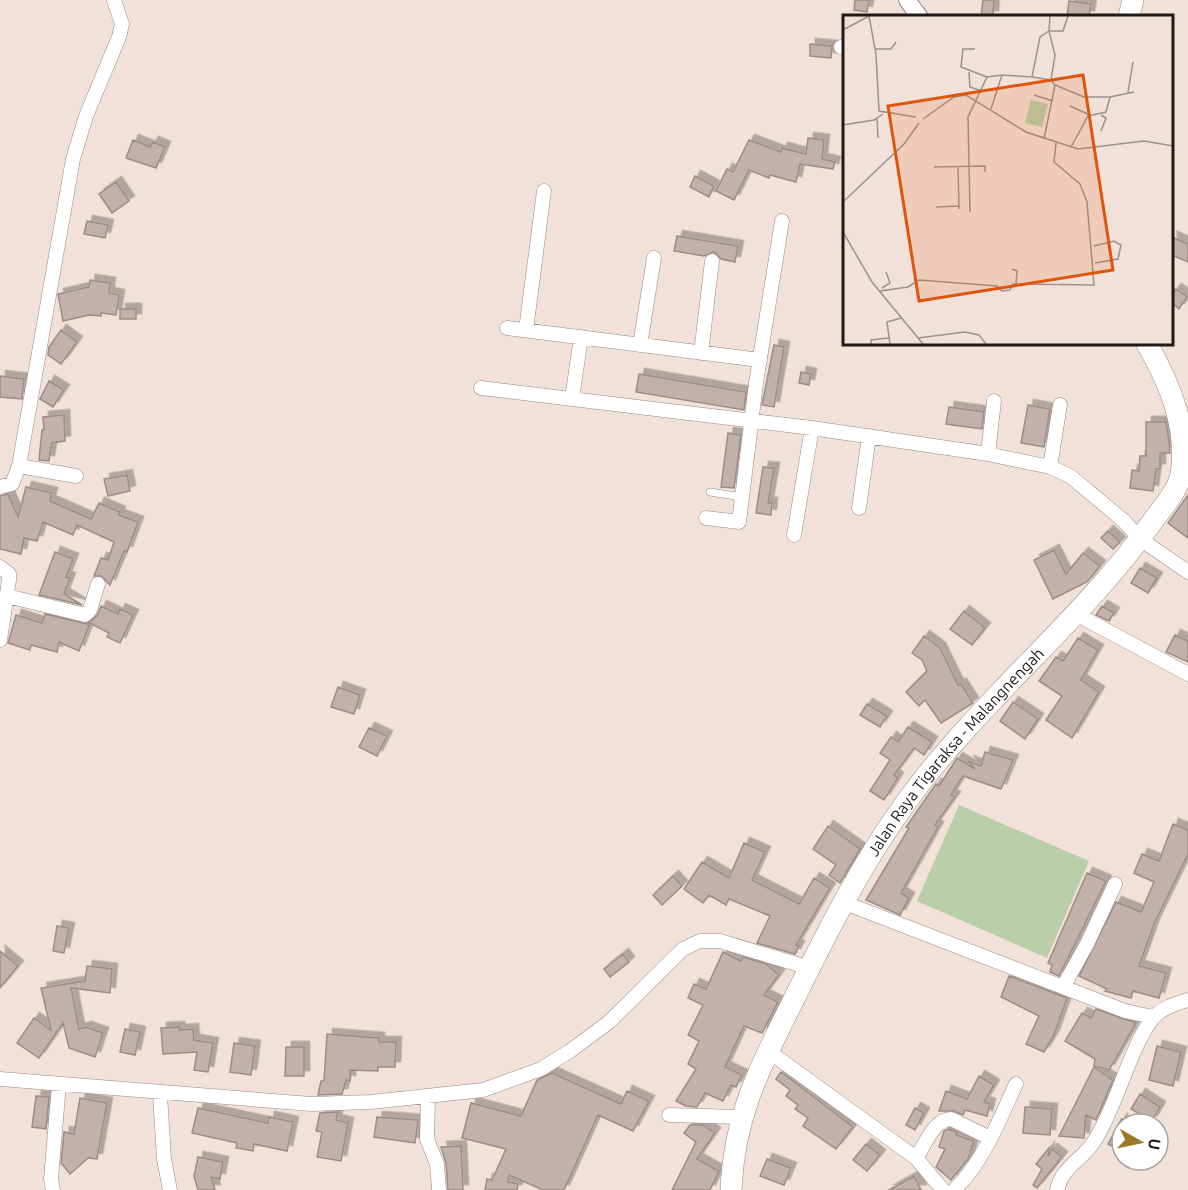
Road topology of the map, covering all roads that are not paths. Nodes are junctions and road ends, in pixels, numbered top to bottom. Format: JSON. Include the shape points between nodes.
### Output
{"nodes":[{"id":1,"x":114,"y":0,"type":"edge"},
{"id":2,"x":908,"y":0,"type":"edge"},
{"id":3,"x":1133,"y":0,"type":"edge"},
{"id":4,"x":918,"y":15,"type":"edge"},
{"id":5,"x":1129,"y":15,"type":"edge"},
{"id":6,"x":544,"y":191,"type":"dead end"},
{"id":7,"x":782,"y":221,"type":"dead end"},
{"id":8,"x":654,"y":258,"type":"dead end"},
{"id":9,"x":712,"y":261,"type":"dead end"},
{"id":10,"x":507,"y":328,"type":"dead end"},
{"id":11,"x":526,"y":330,"type":"junction"},
{"id":12,"x":581,"y":337,"type":"junction"},
{"id":13,"x":640,"y":345,"type":"junction"},
{"id":14,"x":1148,"y":345,"type":"edge"},
{"id":15,"x":701,"y":352,"type":"junction"},
{"id":16,"x":760,"y":360,"type":"junction"},
{"id":17,"x":481,"y":388,"type":"dead end"},
{"id":18,"x":572,"y":399,"type":"junction"},
{"id":19,"x":994,"y":401,"type":"dead end"},
{"id":20,"x":1060,"y":405,"type":"dead end"},
{"id":21,"x":752,"y":421,"type":"junction"},
{"id":22,"x":812,"y":428,"type":"junction"},
{"id":23,"x":869,"y":436,"type":"junction"},
{"id":24,"x":988,"y":454,"type":"junction"},
{"id":25,"x":1186,"y":458,"type":"edge"},
{"id":26,"x":19,"y":466,"type":"junction"},
{"id":27,"x":1050,"y":467,"type":"junction"},
{"id":28,"x":76,"y":476,"type":"dead end"},
{"id":29,"x":0,"y":487,"type":"edge"},
{"id":30,"x":710,"y":492,"type":"dead end"},
{"id":31,"x":742,"y":497,"type":"junction"},
{"id":32,"x":859,"y":508,"type":"dead end"},
{"id":33,"x":706,"y":518,"type":"dead end"},
{"id":34,"x":794,"y":535,"type":"dead end"},
{"id":35,"x":1140,"y":539,"type":"junction"},
{"id":36,"x":0,"y":567,"type":"edge"},
{"id":37,"x":1188,"y":573,"type":"edge"},
{"id":38,"x":98,"y":584,"type":"dead end"},
{"id":39,"x":7,"y":596,"type":"junction"},
{"id":40,"x":1076,"y":614,"type":"junction"},
{"id":41,"x":0,"y":636,"type":"edge"},
{"id":42,"x":1188,"y":674,"type":"edge"},
{"id":43,"x":1115,"y":884,"type":"dead end"},
{"id":44,"x":845,"y":903,"type":"junction"},
{"id":45,"x":810,"y":968,"type":"junction"},
{"id":46,"x":1063,"y":987,"type":"junction"},
{"id":47,"x":1188,"y":1000,"type":"edge"},
{"id":48,"x":1154,"y":1017,"type":"junction"},
{"id":49,"x":768,"y":1051,"type":"junction"},
{"id":50,"x":0,"y":1079,"type":"edge"},
{"id":51,"x":59,"y":1084,"type":"junction"},
{"id":52,"x":1016,"y":1084,"type":"dead end"},
{"id":53,"x":160,"y":1094,"type":"junction"},
{"id":54,"x":428,"y":1097,"type":"junction"},
{"id":55,"x":669,"y":1115,"type":"dead end"},
{"id":56,"x":740,"y":1117,"type":"junction"},
{"id":57,"x":990,"y":1138,"type":"junction"},
{"id":58,"x":916,"y":1158,"type":"junction"},
{"id":59,"x":53,"y":1190,"type":"edge"},
{"id":60,"x":170,"y":1190,"type":"edge"},
{"id":61,"x":439,"y":1190,"type":"edge"},
{"id":62,"x":731,"y":1190,"type":"edge"},
{"id":63,"x":943,"y":1190,"type":"edge"},
{"id":64,"x":954,"y":1190,"type":"edge"},
{"id":65,"x":1056,"y":1190,"type":"edge"}],
"edges":[{"from":1,"to":26,"type":"street","via":[[121,31],[79,134],[73,159]]},
{"from":2,"to":4,"type":"street"},
{"from":3,"to":5,"type":"main road"},
{"from":6,"to":11,"type":"street"},
{"from":7,"to":16,"type":"street"},
{"from":8,"to":13,"type":"street"},
{"from":9,"to":15,"type":"street"},
{"from":10,"to":11,"type":"street"},
{"from":11,"to":12,"type":"street"},
{"from":12,"to":13,"type":"street"},
{"from":12,"to":18,"type":"street"},
{"from":13,"to":15,"type":"street"},
{"from":14,"to":25,"type":"main road","name":"Jalan Raya Tigaraksa - Malangnengah","via":[[1177,401]]},
{"from":15,"to":16,"type":"street"},
{"from":16,"to":21,"type":"street"},
{"from":17,"to":18,"type":"street"},
{"from":18,"to":21,"type":"street"},
{"from":19,"to":24,"type":"street"},
{"from":20,"to":27,"type":"street"},
{"from":21,"to":22,"type":"street"},
{"from":21,"to":31,"type":"street"},
{"from":22,"to":23,"type":"street"},
{"from":22,"to":34,"type":"street"},
{"from":23,"to":24,"type":"street"},
{"from":23,"to":32,"type":"street"},
{"from":24,"to":27,"type":"street"},
{"from":25,"to":35,"type":"main road","name":"Jalan Raya Tigaraksa - Malangnengah","via":[[1176,488]]},
{"from":26,"to":28,"type":"street"},
{"from":26,"to":29,"type":"street","via":[[12,484]]},
{"from":27,"to":35,"type":"street","via":[[1070,476]]},
{"from":30,"to":31,"type":"lane"},
{"from":31,"to":33,"type":"street","via":[[739,522]]},
{"from":35,"to":37,"type":"street"},
{"from":35,"to":40,"type":"main road","name":"Jalan Raya Tigaraksa - Malangnengah"},
{"from":36,"to":39,"type":"street","via":[[9,574]]},
{"from":38,"to":39,"type":"street","via":[[85,615]]},
{"from":39,"to":41,"type":"street"},
{"from":40,"to":42,"type":"street"},
{"from":40,"to":44,"type":"main road","name":"Jalan Raya Tigaraksa - Malangnengah","via":[[946,750],[906,802]]},
{"from":43,"to":46,"type":"street"},
{"from":44,"to":45,"type":"main road","name":"Jalan Raya Tigaraksa - Malangnengah"},
{"from":44,"to":46,"type":"street"},
{"from":45,"to":49,"type":"main road","name":"Jalan Raya Tigaraksa - Malangnengah"},
{"from":45,"to":54,"type":"street","via":[[720,941],[700,941],[683,950],[609,1022],[541,1069],[483,1090]]},
{"from":46,"to":48,"type":"street","via":[[1125,1011]]},
{"from":47,"to":48,"type":"street","via":[[1173,1004]]},
{"from":48,"to":65,"type":"street","via":[[1095,1142],[1070,1164]]},
{"from":49,"to":56,"type":"main road","name":"Jalan Raya Tigaraksa - Malangnengah"},
{"from":49,"to":58,"type":"street"},
{"from":50,"to":51,"type":"street"},
{"from":51,"to":53,"type":"street"},
{"from":51,"to":59,"type":"street"},
{"from":52,"to":57,"type":"street"},
{"from":53,"to":54,"type":"street","via":[[322,1104]]},
{"from":53,"to":60,"type":"street"},
{"from":54,"to":61,"type":"street","via":[[427,1139],[436,1164]]},
{"from":55,"to":56,"type":"street"},
{"from":56,"to":62,"type":"main road","name":"Jalan Raya Tigaraksa - Malangnengah"},
{"from":57,"to":58,"type":"street","via":[[945,1119]]},
{"from":57,"to":64,"type":"street","via":[[966,1181]]},
{"from":58,"to":63,"type":"street"}]}
